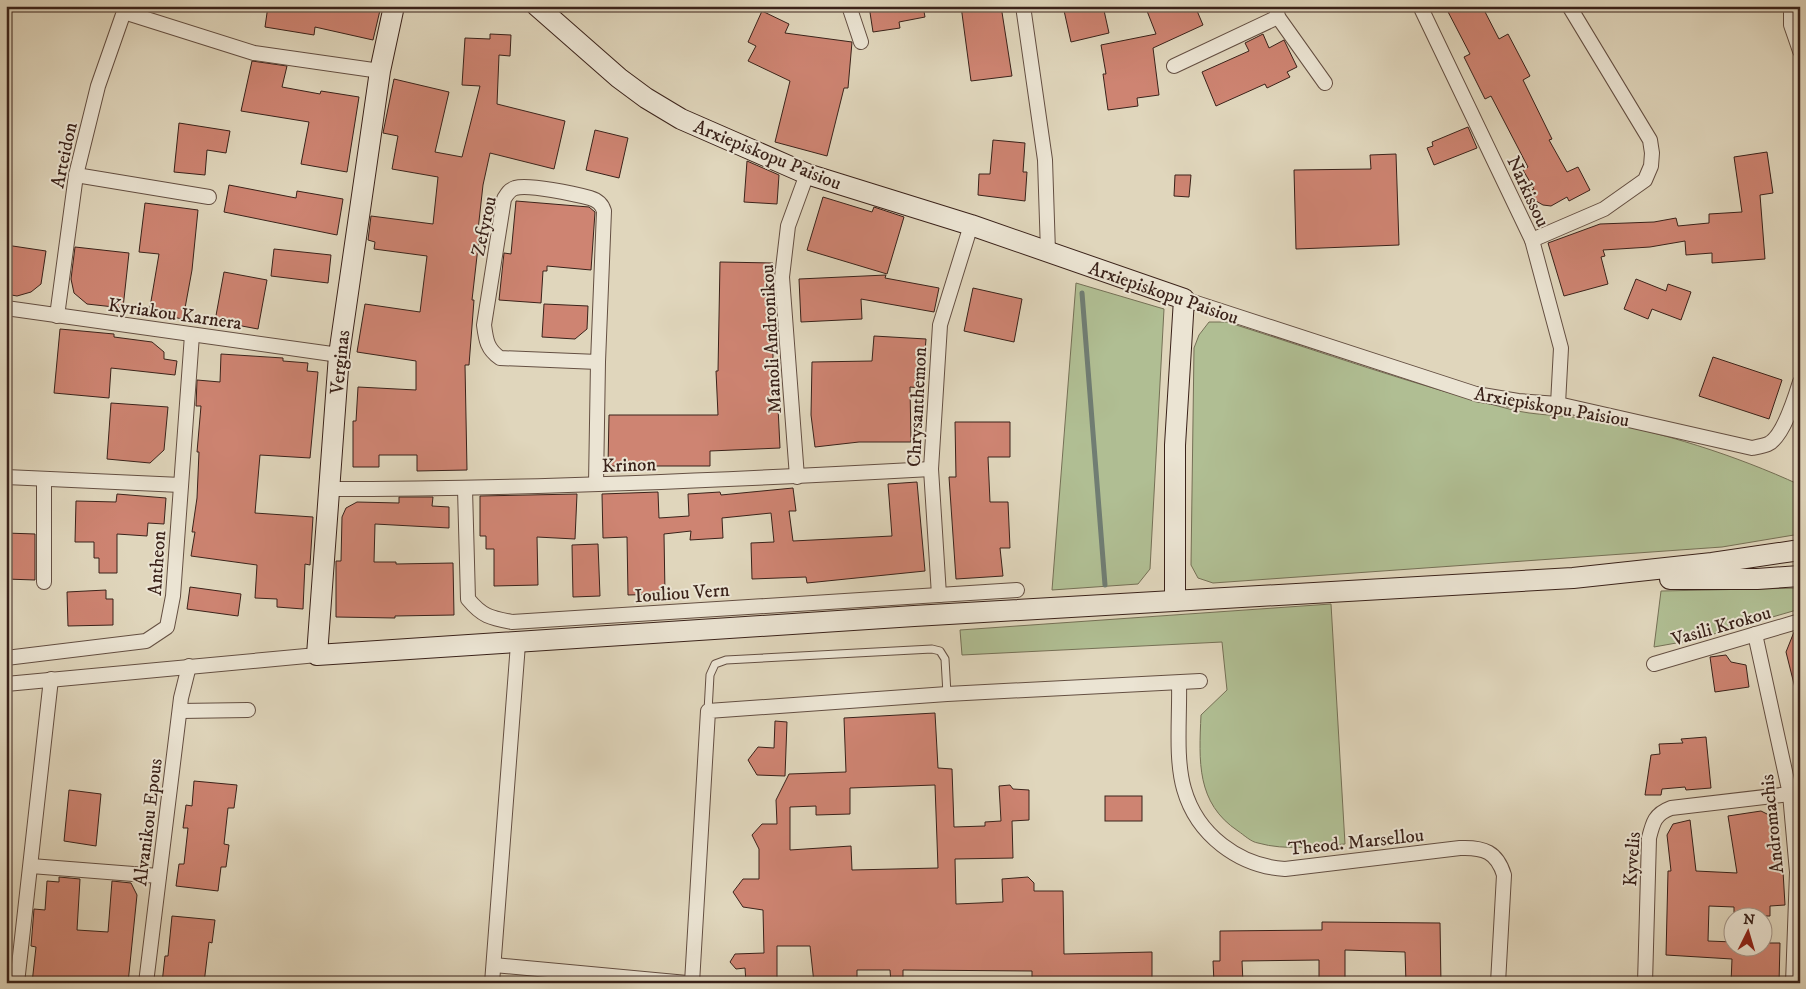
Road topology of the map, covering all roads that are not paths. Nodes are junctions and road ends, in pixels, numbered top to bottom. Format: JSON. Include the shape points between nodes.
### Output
{"nodes":[{"id":1,"x":394,"y":6,"type":"edge"},
{"id":2,"x":537,"y":6,"type":"edge"},
{"id":3,"x":849,"y":6,"type":"edge"},
{"id":4,"x":1023,"y":6,"type":"edge"},
{"id":5,"x":1420,"y":6,"type":"edge"},
{"id":6,"x":1569,"y":6,"type":"edge"},
{"id":7,"x":1790,"y":6,"type":"edge"},
{"id":8,"x":125,"y":9,"type":"edge"},
{"id":9,"x":1277,"y":11,"type":"edge"},
{"id":10,"x":861,"y":42,"type":"dead end"},
{"id":11,"x":1800,"y":50,"type":"edge"},
{"id":12,"x":1174,"y":66,"type":"dead end"},
{"id":13,"x":380,"y":71,"type":"junction"},
{"id":14,"x":1325,"y":83,"type":"dead end"},
{"id":15,"x":807,"y":174,"type":"junction"},
{"id":16,"x":76,"y":176,"type":"junction"},
{"id":17,"x":209,"y":197,"type":"dead end"},
{"id":18,"x":971,"y":225,"type":"junction"},
{"id":19,"x":1532,"y":240,"type":"junction"},
{"id":20,"x":1048,"y":252,"type":"junction"},
{"id":21,"x":1184,"y":299,"type":"junction"},
{"id":22,"x":6,"y":308,"type":"edge"},
{"id":23,"x":57,"y":316,"type":"junction"},
{"id":24,"x":192,"y":336,"type":"junction"},
{"id":25,"x":339,"y":355,"type":"junction"},
{"id":26,"x":598,"y":362,"type":"junction"},
{"id":27,"x":1800,"y":382,"type":"edge"},
{"id":28,"x":1558,"y":404,"type":"junction"},
{"id":29,"x":931,"y":469,"type":"junction"},
{"id":30,"x":797,"y":476,"type":"junction"},
{"id":31,"x":6,"y":477,"type":"edge"},
{"id":32,"x":44,"y":480,"type":"junction"},
{"id":33,"x":596,"y":484,"type":"junction"},
{"id":34,"x":181,"y":486,"type":"junction"},
{"id":35,"x":328,"y":489,"type":"junction"},
{"id":36,"x":465,"y":489,"type":"junction"},
{"id":37,"x":1800,"y":550,"type":"edge"},
{"id":38,"x":1800,"y":576,"type":"edge"},
{"id":39,"x":1573,"y":578,"type":"junction"},
{"id":40,"x":44,"y":582,"type":"dead end"},
{"id":41,"x":1017,"y":590,"type":"dead end"},
{"id":42,"x":939,"y":595,"type":"junction"},
{"id":43,"x":1175,"y":601,"type":"junction"},
{"id":44,"x":1800,"y":621,"type":"edge"},
{"id":45,"x":1755,"y":634,"type":"junction"},
{"id":46,"x":518,"y":644,"type":"junction"},
{"id":47,"x":317,"y":655,"type":"junction"},
{"id":48,"x":6,"y":658,"type":"edge"},
{"id":49,"x":1654,"y":664,"type":"dead end"},
{"id":50,"x":189,"y":666,"type":"junction"},
{"id":51,"x":51,"y":679,"type":"junction"},
{"id":52,"x":1200,"y":681,"type":"dead end"},
{"id":53,"x":1179,"y":683,"type":"junction"},
{"id":54,"x":6,"y":684,"type":"edge"},
{"id":55,"x":947,"y":694,"type":"junction"},
{"id":56,"x":248,"y":710,"type":"dead end"},
{"id":57,"x":180,"y":711,"type":"junction"},
{"id":58,"x":708,"y":711,"type":"junction"},
{"id":59,"x":1790,"y":794,"type":"junction"},
{"id":60,"x":31,"y":866,"type":"junction"},
{"id":61,"x":159,"y":876,"type":"junction"},
{"id":62,"x":494,"y":964,"type":"junction"},
{"id":63,"x":17,"y":983,"type":"edge"},
{"id":64,"x":146,"y":983,"type":"edge"},
{"id":65,"x":492,"y":983,"type":"edge"},
{"id":66,"x":687,"y":983,"type":"edge"},
{"id":67,"x":692,"y":983,"type":"edge"},
{"id":68,"x":1498,"y":983,"type":"edge"},
{"id":69,"x":1645,"y":983,"type":"edge"},
{"id":70,"x":1793,"y":983,"type":"edge"}],
"edges":[{"from":1,"to":13,"type":"street","name":"Verginas"},
{"from":2,"to":15,"type":"street","name":"Arxiepiskopu Paisiou","via":[[646,98],[681,119]]},
{"from":3,"to":10,"type":"street"},
{"from":4,"to":20,"type":"street","via":[[1045,160]]},
{"from":5,"to":19,"type":"street","name":"Narkissou"},
{"from":6,"to":19,"type":"street","via":[[1650,140],[1651,166],[1645,180],[1604,209]]},
{"from":7,"to":11,"type":"street","via":[[1791,25]]},
{"from":8,"to":13,"type":"street","via":[[254,53]]},
{"from":8,"to":16,"type":"street","name":"Arteidon","via":[[98,86]]},
{"from":9,"to":12,"type":"street"},
{"from":9,"to":14,"type":"street"},
{"from":13,"to":25,"type":"street","name":"Verginas"},
{"from":15,"to":18,"type":"street","name":"Arxiepiskopu Paisiou"},
{"from":15,"to":30,"type":"street","name":"Manoli Andronikou","via":[[788,226],[782,277]]},
{"from":16,"to":17,"type":"street"},
{"from":16,"to":23,"type":"street","name":"Arteidon"},
{"from":18,"to":20,"type":"street","name":"Arxiepiskopu Paisiou"},
{"from":18,"to":29,"type":"street","name":"Chrysanthemon","via":[[940,325]]},
{"from":19,"to":28,"type":"street","name":"Narkissou","via":[[1561,348]]},
{"from":20,"to":21,"type":"street","name":"Arxiepiskopu Paisiou"},
{"from":21,"to":28,"type":"street","name":"Arxiepiskopu Paisiou","via":[[1476,394]]},
{"from":21,"to":43,"type":"street","via":[[1175,445]]},
{"from":22,"to":23,"type":"street","name":"Kyriakou Karnera"},
{"from":23,"to":24,"type":"street","name":"Kyriakou Karnera"},
{"from":24,"to":25,"type":"street","name":"Kyriakou Karnera"},
{"from":24,"to":34,"type":"street","name":"Antheon"},
{"from":25,"to":35,"type":"street","name":"Verginas"},
{"from":26,"to":26,"type":"street","name":"Zefyrou","via":[[603,206],[591,198],[515,188],[504,199],[484,324],[486,341],[500,358]]},
{"from":26,"to":33,"type":"street","name":"Zefyrou"},
{"from":27,"to":28,"type":"street","name":"Arxiepiskopu Paisiou","via":[[1777,435],[1769,444],[1752,448]]},
{"from":29,"to":30,"type":"street","name":"Krinon"},
{"from":29,"to":42,"type":"street","name":"Chrysanthemon"},
{"from":30,"to":33,"type":"street","name":"Krinon"},
{"from":31,"to":32,"type":"street"},
{"from":32,"to":34,"type":"street"},
{"from":32,"to":40,"type":"street"},
{"from":33,"to":36,"type":"street","name":"Krinon"},
{"from":34,"to":48,"type":"street","name":"Antheon","via":[[171,614],[167,627],[146,641]]},
{"from":35,"to":36,"type":"street","name":"Krinon"},
{"from":35,"to":47,"type":"street","name":"Verginas"},
{"from":36,"to":42,"type":"street","name":"Iouliou Vern","via":[[468,599],[478,612],[490,618],[512,622]]},
{"from":37,"to":39,"type":"street"},
{"from":38,"to":39,"type":"street","via":[[1757,580]]},
{"from":39,"to":43,"type":"street"},
{"from":41,"to":42,"type":"street","name":"Iouliou Vern"},
{"from":43,"to":46,"type":"street"},
{"from":44,"to":45,"type":"street","name":"Vasili Krokou"},
{"from":45,"to":49,"type":"street","name":"Vasili Krokou"},
{"from":45,"to":59,"type":"street","name":"Andromachis"},
{"from":46,"to":47,"type":"street"},
{"from":46,"to":62,"type":"street"},
{"from":47,"to":50,"type":"street"},
{"from":50,"to":51,"type":"street"},
{"from":50,"to":57,"type":"street","name":"Alvanikou Epous"},
{"from":51,"to":54,"type":"street"},
{"from":51,"to":60,"type":"street"},
{"from":52,"to":53,"type":"street"},
{"from":53,"to":55,"type":"street"},
{"from":53,"to":68,"type":"street","name":"Theod. Marsellou","via":[[1183,789],[1196,817],[1210,835],[1244,860],[1285,869],[1460,848],[1477,848],[1494,855],[1504,876]]},
{"from":55,"to":58,"type":"street"},
{"from":55,"to":58,"type":"lane","via":[[945,659],[940,651],[932,649],[726,660],[715,664],[710,675]]},
{"from":56,"to":57,"type":"street"},
{"from":57,"to":61,"type":"street","name":"Alvanikou Epous"},
{"from":58,"to":67,"type":"street"},
{"from":59,"to":69,"type":"street","name":"Kyvelis","via":[[1672,808],[1661,812],[1653,821]]},
{"from":59,"to":70,"type":"street","name":"Andromachis","via":[[1797,872]]},
{"from":60,"to":61,"type":"street"},
{"from":60,"to":63,"type":"street"},
{"from":61,"to":64,"type":"street","name":"Alvanikou Epous"},
{"from":62,"to":65,"type":"street"},
{"from":62,"to":66,"type":"street"}]}
